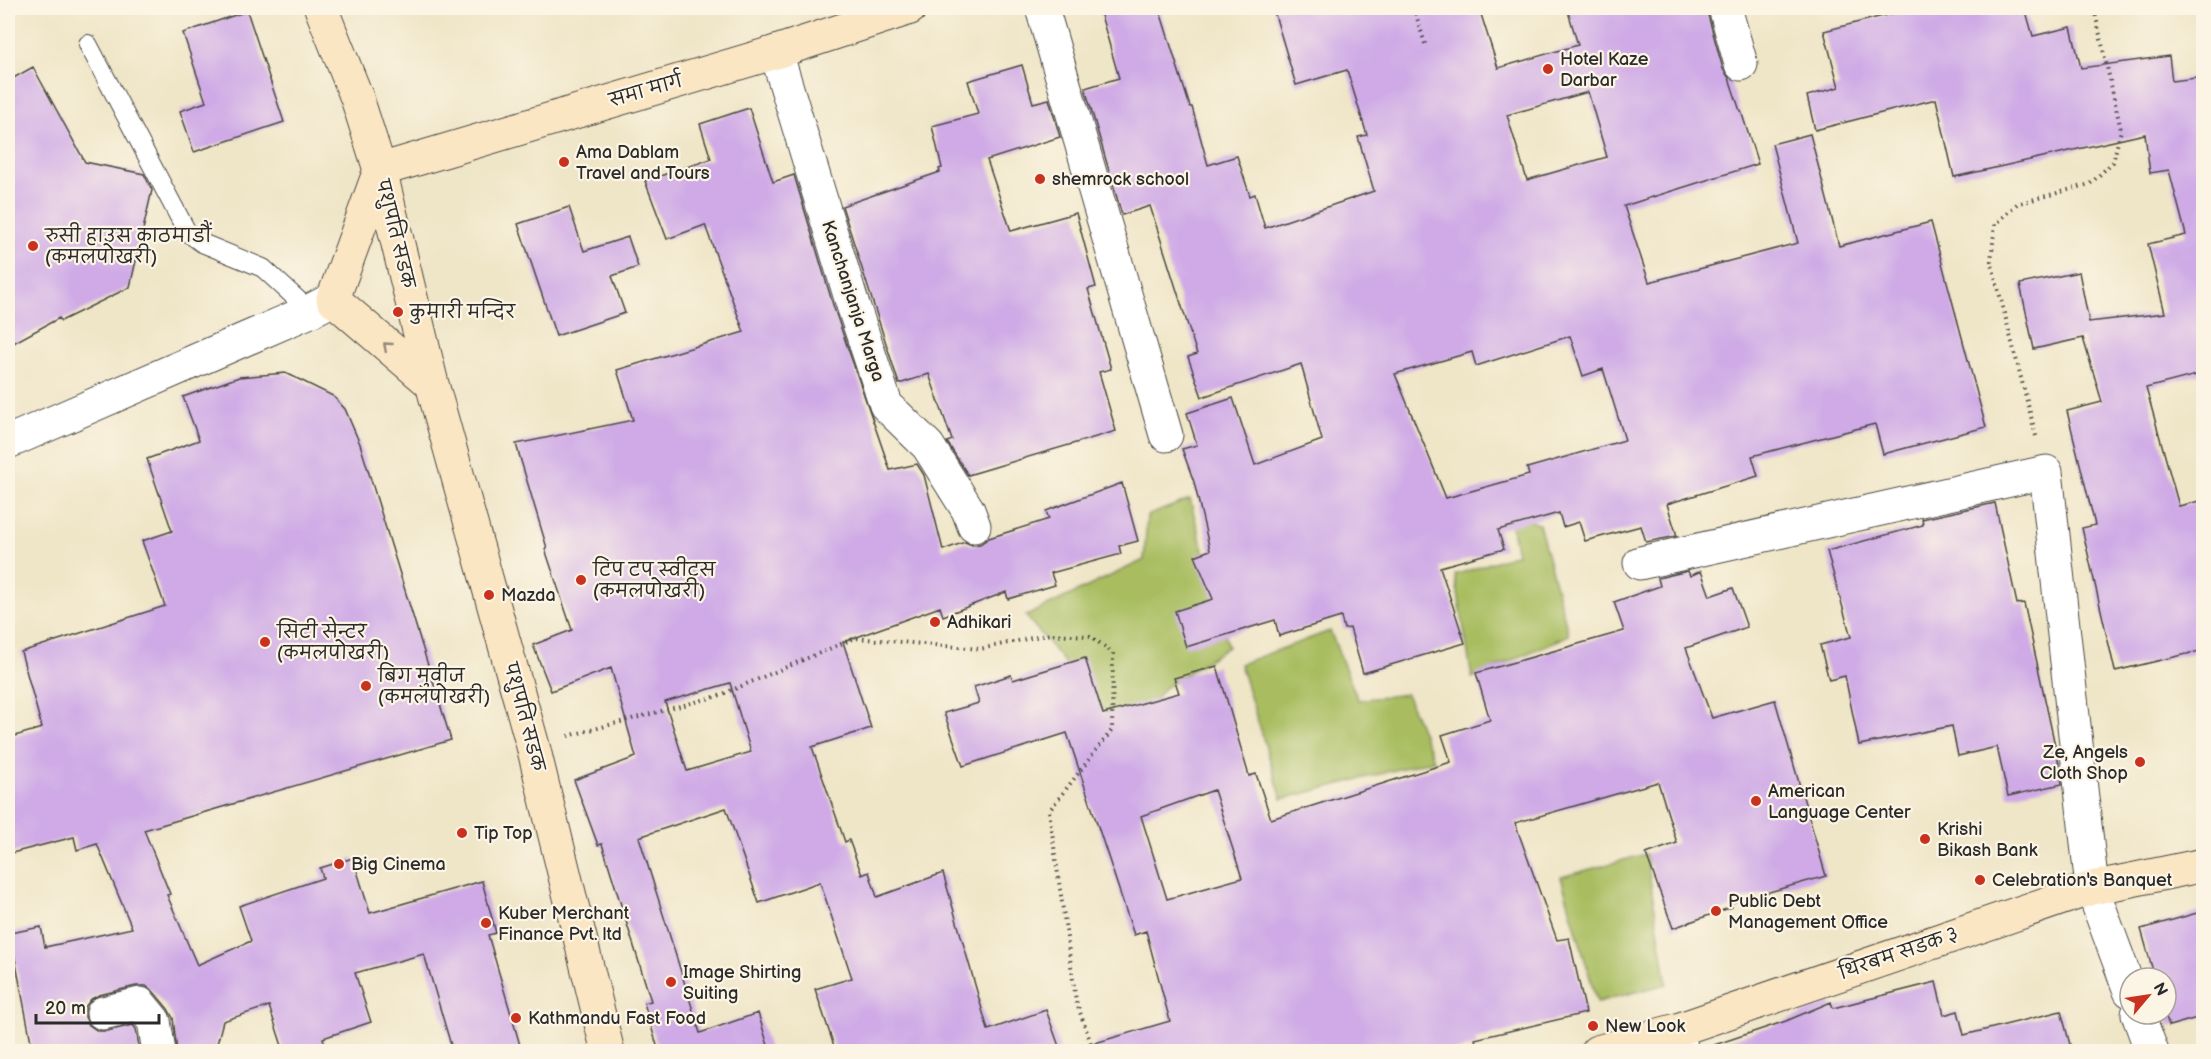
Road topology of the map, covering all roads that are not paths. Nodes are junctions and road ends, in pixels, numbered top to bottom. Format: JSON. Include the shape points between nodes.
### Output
{"nodes":[{"id":1,"x":321,"y":8,"type":"edge"},
{"id":2,"x":910,"y":8,"type":"edge"},
{"id":3,"x":1042,"y":8,"type":"edge"},
{"id":4,"x":1725,"y":8,"type":"edge"},
{"id":5,"x":88,"y":44,"type":"dead end"},
{"id":6,"x":776,"y":52,"type":"junction"},
{"id":7,"x":1741,"y":64,"type":"dead end"},
{"id":8,"x":380,"y":170,"type":"junction"},
{"id":9,"x":321,"y":305,"type":"junction"},
{"id":10,"x":432,"y":384,"type":"junction"},
{"id":11,"x":1166,"y":435,"type":"dead end"},
{"id":12,"x":8,"y":442,"type":"edge"},
{"id":13,"x":974,"y":526,"type":"dead end"},
{"id":14,"x":1640,"y":563,"type":"dead end"},
{"id":15,"x":2204,"y":864,"type":"edge"},
{"id":16,"x":2092,"y":888,"type":"junction"},
{"id":17,"x":2121,"y":966,"type":"edge"},
{"id":18,"x":103,"y":1013,"type":"dead end"},
{"id":19,"x":2142,"y":1026,"type":"edge"},
{"id":20,"x":1680,"y":1041,"type":"edge"},
{"id":21,"x":159,"y":1052,"type":"edge"},
{"id":22,"x":608,"y":1052,"type":"edge"},
{"id":23,"x":1597,"y":1052,"type":"edge"},
{"id":24,"x":2152,"y":1052,"type":"edge"}],
"edges":[{"from":1,"to":8,"type":"main road","via":[[357,98]]},
{"from":2,"to":6,"type":"main road","name":"समा मार्ग"},
{"from":3,"to":11,"type":"street"},
{"from":4,"to":7,"type":"street"},
{"from":5,"to":9,"type":"lane","via":[[187,232],[202,243],[263,268]]},
{"from":6,"to":8,"type":"main road","name":"समा मार्ग"},
{"from":6,"to":13,"type":"street","name":"Kanchanjanja Marga","via":[[886,405],[928,446]]},
{"from":8,"to":9,"type":"main road","name":"पशुपति सडक"},
{"from":8,"to":10,"type":"main road","name":"पशुपति सडक"},
{"from":10,"to":9,"type":"main road","one_way":true},
{"from":9,"to":12,"type":"street"},
{"from":10,"to":22,"type":"main road","name":"पशुपति सडक","via":[[533,746]]},
{"from":14,"to":16,"type":"street","via":[[2046,472]]},
{"from":15,"to":16,"type":"main road","name":"थिरबम सडक ३"},
{"from":16,"to":17,"type":"street"},
{"from":16,"to":20,"type":"main road","name":"थिरबम सडक ३"},
{"from":18,"to":21,"type":"street","via":[[140,1004],[154,1022]]},
{"from":19,"to":24,"type":"street"},
{"from":20,"to":23,"type":"main road","name":"थिरबम सडक ३"}]}
